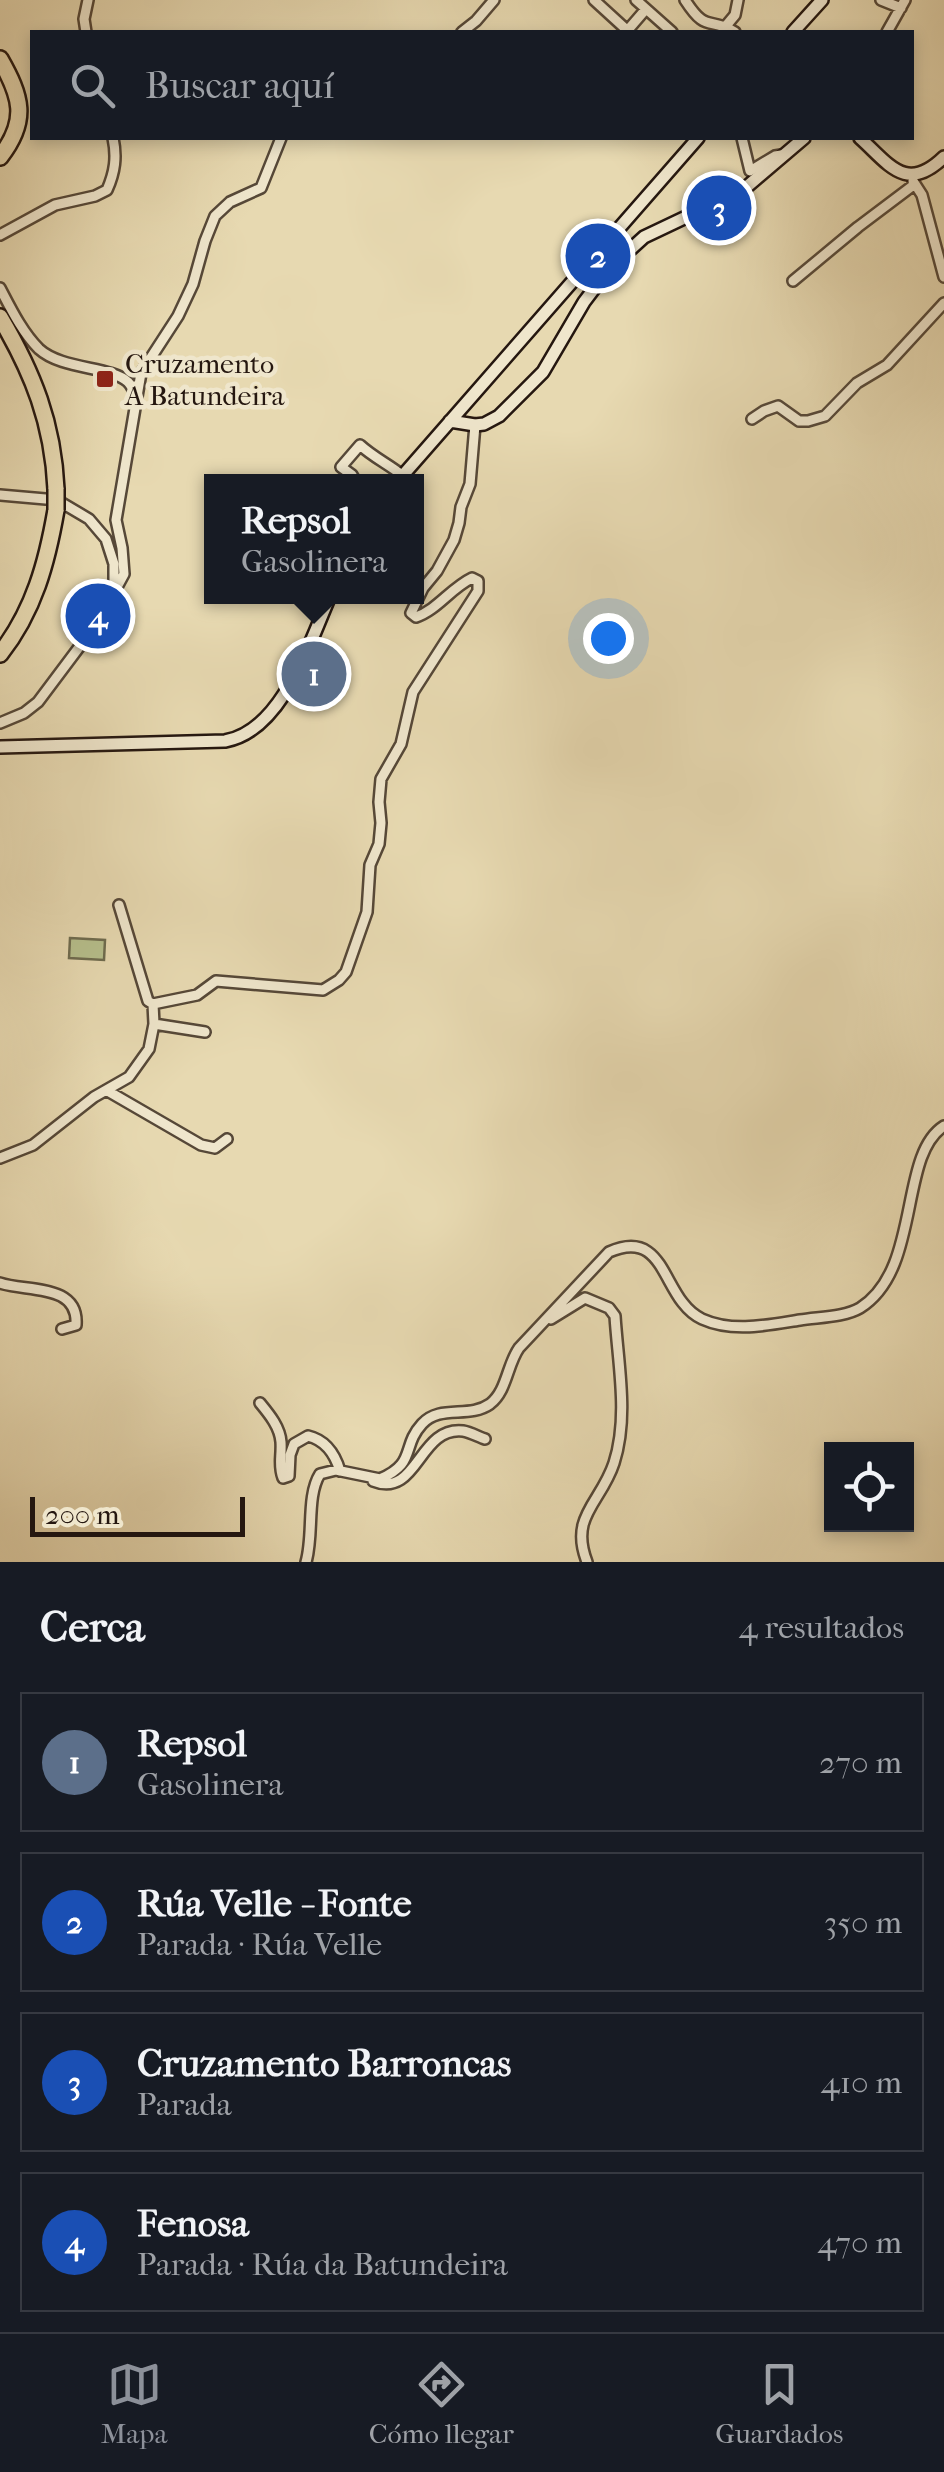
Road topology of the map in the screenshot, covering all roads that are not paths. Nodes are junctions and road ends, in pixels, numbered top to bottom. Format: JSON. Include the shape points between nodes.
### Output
{"nodes":[{"id":1,"x":88,"y":0,"type":"edge"},
{"id":2,"x":494,"y":0,"type":"edge"},
{"id":3,"x":594,"y":0,"type":"edge"},
{"id":4,"x":636,"y":0,"type":"edge"},
{"id":5,"x":685,"y":0,"type":"edge"},
{"id":6,"x":738,"y":0,"type":"edge"},
{"id":7,"x":822,"y":0,"type":"edge"},
{"id":8,"x":881,"y":0,"type":"edge"},
{"id":9,"x":903,"y":4,"type":"edge"},
{"id":10,"x":646,"y":9,"type":"junction"},
{"id":11,"x":725,"y":26,"type":"junction"},
{"id":12,"x":86,"y":30,"type":"edge"},
{"id":13,"x":465,"y":30,"type":"edge"},
{"id":14,"x":626,"y":30,"type":"edge"},
{"id":15,"x":630,"y":30,"type":"edge"},
{"id":16,"x":670,"y":30,"type":"edge"},
{"id":17,"x":732,"y":30,"type":"edge"},
{"id":18,"x":795,"y":30,"type":"edge"},
{"id":19,"x":887,"y":30,"type":"edge"},
{"id":20,"x":1,"y":65,"type":"edge"},
{"id":21,"x":113,"y":140,"type":"edge"},
{"id":22,"x":279,"y":140,"type":"edge"},
{"id":23,"x":696,"y":140,"type":"edge"},
{"id":24,"x":742,"y":140,"type":"edge"},
{"id":25,"x":802,"y":140,"type":"edge"},
{"id":26,"x":862,"y":140,"type":"edge"},
{"id":27,"x":0,"y":156,"type":"edge"},
{"id":28,"x":782,"y":156,"type":"junction"},
{"id":29,"x":944,"y":157,"type":"edge"},
{"id":30,"x":914,"y":180,"type":"junction"},
{"id":31,"x":0,"y":235,"type":"edge"},
{"id":32,"x":944,"y":278,"type":"edge"},
{"id":33,"x":793,"y":281,"type":"dead end"},
{"id":34,"x":0,"y":288,"type":"edge"},
{"id":35,"x":944,"y":303,"type":"edge"},
{"id":36,"x":0,"y":317,"type":"edge"},
{"id":37,"x":136,"y":396,"type":"junction"},
{"id":38,"x":752,"y":418,"type":"dead end"},
{"id":39,"x":450,"y":422,"type":"junction"},
{"id":40,"x":475,"y":425,"type":"junction"},
{"id":41,"x":352,"y":474,"type":"edge"},
{"id":42,"x":395,"y":474,"type":"edge"},
{"id":43,"x":404,"y":474,"type":"edge"},
{"id":44,"x":0,"y":495,"type":"edge"},
{"id":45,"x":424,"y":587,"type":"edge"},
{"id":46,"x":114,"y":593,"type":"junction"},
{"id":47,"x":326,"y":604,"type":"edge"},
{"id":48,"x":416,"y":604,"type":"edge"},
{"id":49,"x":0,"y":654,"type":"edge"},
{"id":50,"x":0,"y":723,"type":"edge"},
{"id":51,"x":0,"y":747,"type":"edge"},
{"id":52,"x":119,"y":905,"type":"dead end"},
{"id":53,"x":153,"y":1004,"type":"junction"},
{"id":54,"x":154,"y":1024,"type":"junction"},
{"id":55,"x":205,"y":1032,"type":"dead end"},
{"id":56,"x":106,"y":1090,"type":"junction"},
{"id":57,"x":944,"y":1126,"type":"edge"},
{"id":58,"x":227,"y":1139,"type":"dead end"},
{"id":59,"x":0,"y":1158,"type":"edge"},
{"id":60,"x":0,"y":1282,"type":"edge"},
{"id":61,"x":540,"y":1326,"type":"junction"},
{"id":62,"x":62,"y":1330,"type":"dead end"},
{"id":63,"x":260,"y":1403,"type":"dead end"},
{"id":64,"x":486,"y":1439,"type":"dead end"},
{"id":65,"x":340,"y":1471,"type":"junction"},
{"id":66,"x":364,"y":1477,"type":"junction"},
{"id":67,"x":306,"y":1562,"type":"edge"},
{"id":68,"x":586,"y":1562,"type":"edge"}],
"edges":[{"from":1,"to":12,"type":"street"},
{"from":2,"to":13,"type":"street"},
{"from":3,"to":14,"type":"street"},
{"from":4,"to":10,"type":"street"},
{"from":5,"to":11,"type":"street","via":[[704,24]]},
{"from":6,"to":11,"type":"street"},
{"from":7,"to":18,"type":"street"},
{"from":8,"to":9,"type":"street"},
{"from":9,"to":19,"type":"street"},
{"from":10,"to":15,"type":"street"},
{"from":10,"to":16,"type":"street"},
{"from":11,"to":17,"type":"street"},
{"from":20,"to":27,"type":"highway","via":[[17,128]]},
{"from":21,"to":31,"type":"street","via":[[108,190],[56,204]]},
{"from":22,"to":37,"type":"street","via":[[261,188],[215,216],[193,284],[141,373]]},
{"from":23,"to":39,"type":"street"},
{"from":24,"to":28,"type":"street","via":[[750,171]]},
{"from":25,"to":28,"type":"street"},
{"from":26,"to":30,"type":"street"},
{"from":28,"to":40,"type":"street","via":[[743,190],[644,236],[584,302],[543,372],[499,416]]},
{"from":29,"to":30,"type":"street"},
{"from":30,"to":32,"type":"street"},
{"from":30,"to":33,"type":"street"},
{"from":34,"to":37,"type":"street","via":[[40,350],[128,381]]},
{"from":35,"to":38,"type":"street","via":[[888,365],[856,383],[825,416],[799,420],[778,406]]},
{"from":36,"to":49,"type":"highway","bridge":true,"via":[[49,427],[56,488],[50,550],[38,587]]},
{"from":37,"to":46,"type":"street","via":[[116,520],[124,574]]},
{"from":39,"to":40,"type":"street"},
{"from":39,"to":43,"type":"street"},
{"from":40,"to":45,"type":"street","via":[[460,523]]},
{"from":41,"to":42,"type":"street","via":[[341,467],[360,445]]},
{"from":44,"to":46,"type":"street","via":[[57,500],[90,519],[106,539]]},
{"from":46,"to":50,"type":"street","via":[[38,702]]},
{"from":47,"to":51,"type":"street","via":[[280,700],[245,736],[225,742]]},
{"from":48,"to":53,"type":"street","via":[[411,614],[420,618],[454,588],[478,581],[478,591],[413,692],[401,744],[381,779],[367,912],[346,972],[323,990],[216,981],[197,995]]},
{"from":52,"to":53,"type":"street"},
{"from":53,"to":54,"type":"street"},
{"from":54,"to":55,"type":"street"},
{"from":54,"to":56,"type":"street","via":[[149,1049],[128,1077]]},
{"from":56,"to":58,"type":"street","via":[[200,1145],[215,1148]]},
{"from":56,"to":59,"type":"street","via":[[33,1145]]},
{"from":57,"to":61,"type":"street","via":[[922,1156],[891,1273],[856,1311],[748,1328],[724,1325],[684,1305],[656,1258],[626,1244],[609,1252]]},
{"from":60,"to":62,"type":"street","via":[[67,1300],[76,1325]]},
{"from":61,"to":66,"type":"street","via":[[512,1359],[490,1404],[430,1417],[401,1467],[380,1479]]},
{"from":61,"to":68,"type":"street","via":[[585,1298],[615,1316],[622,1429],[614,1464],[581,1526]]},
{"from":63,"to":65,"type":"street","via":[[282,1438],[283,1478],[290,1473],[294,1444],[308,1436],[328,1448]]},
{"from":64,"to":66,"type":"street","via":[[462,1431],[441,1434],[398,1482],[385,1486]]},
{"from":65,"to":66,"type":"street"},
{"from":65,"to":67,"type":"street","via":[[316,1479]]}]}
